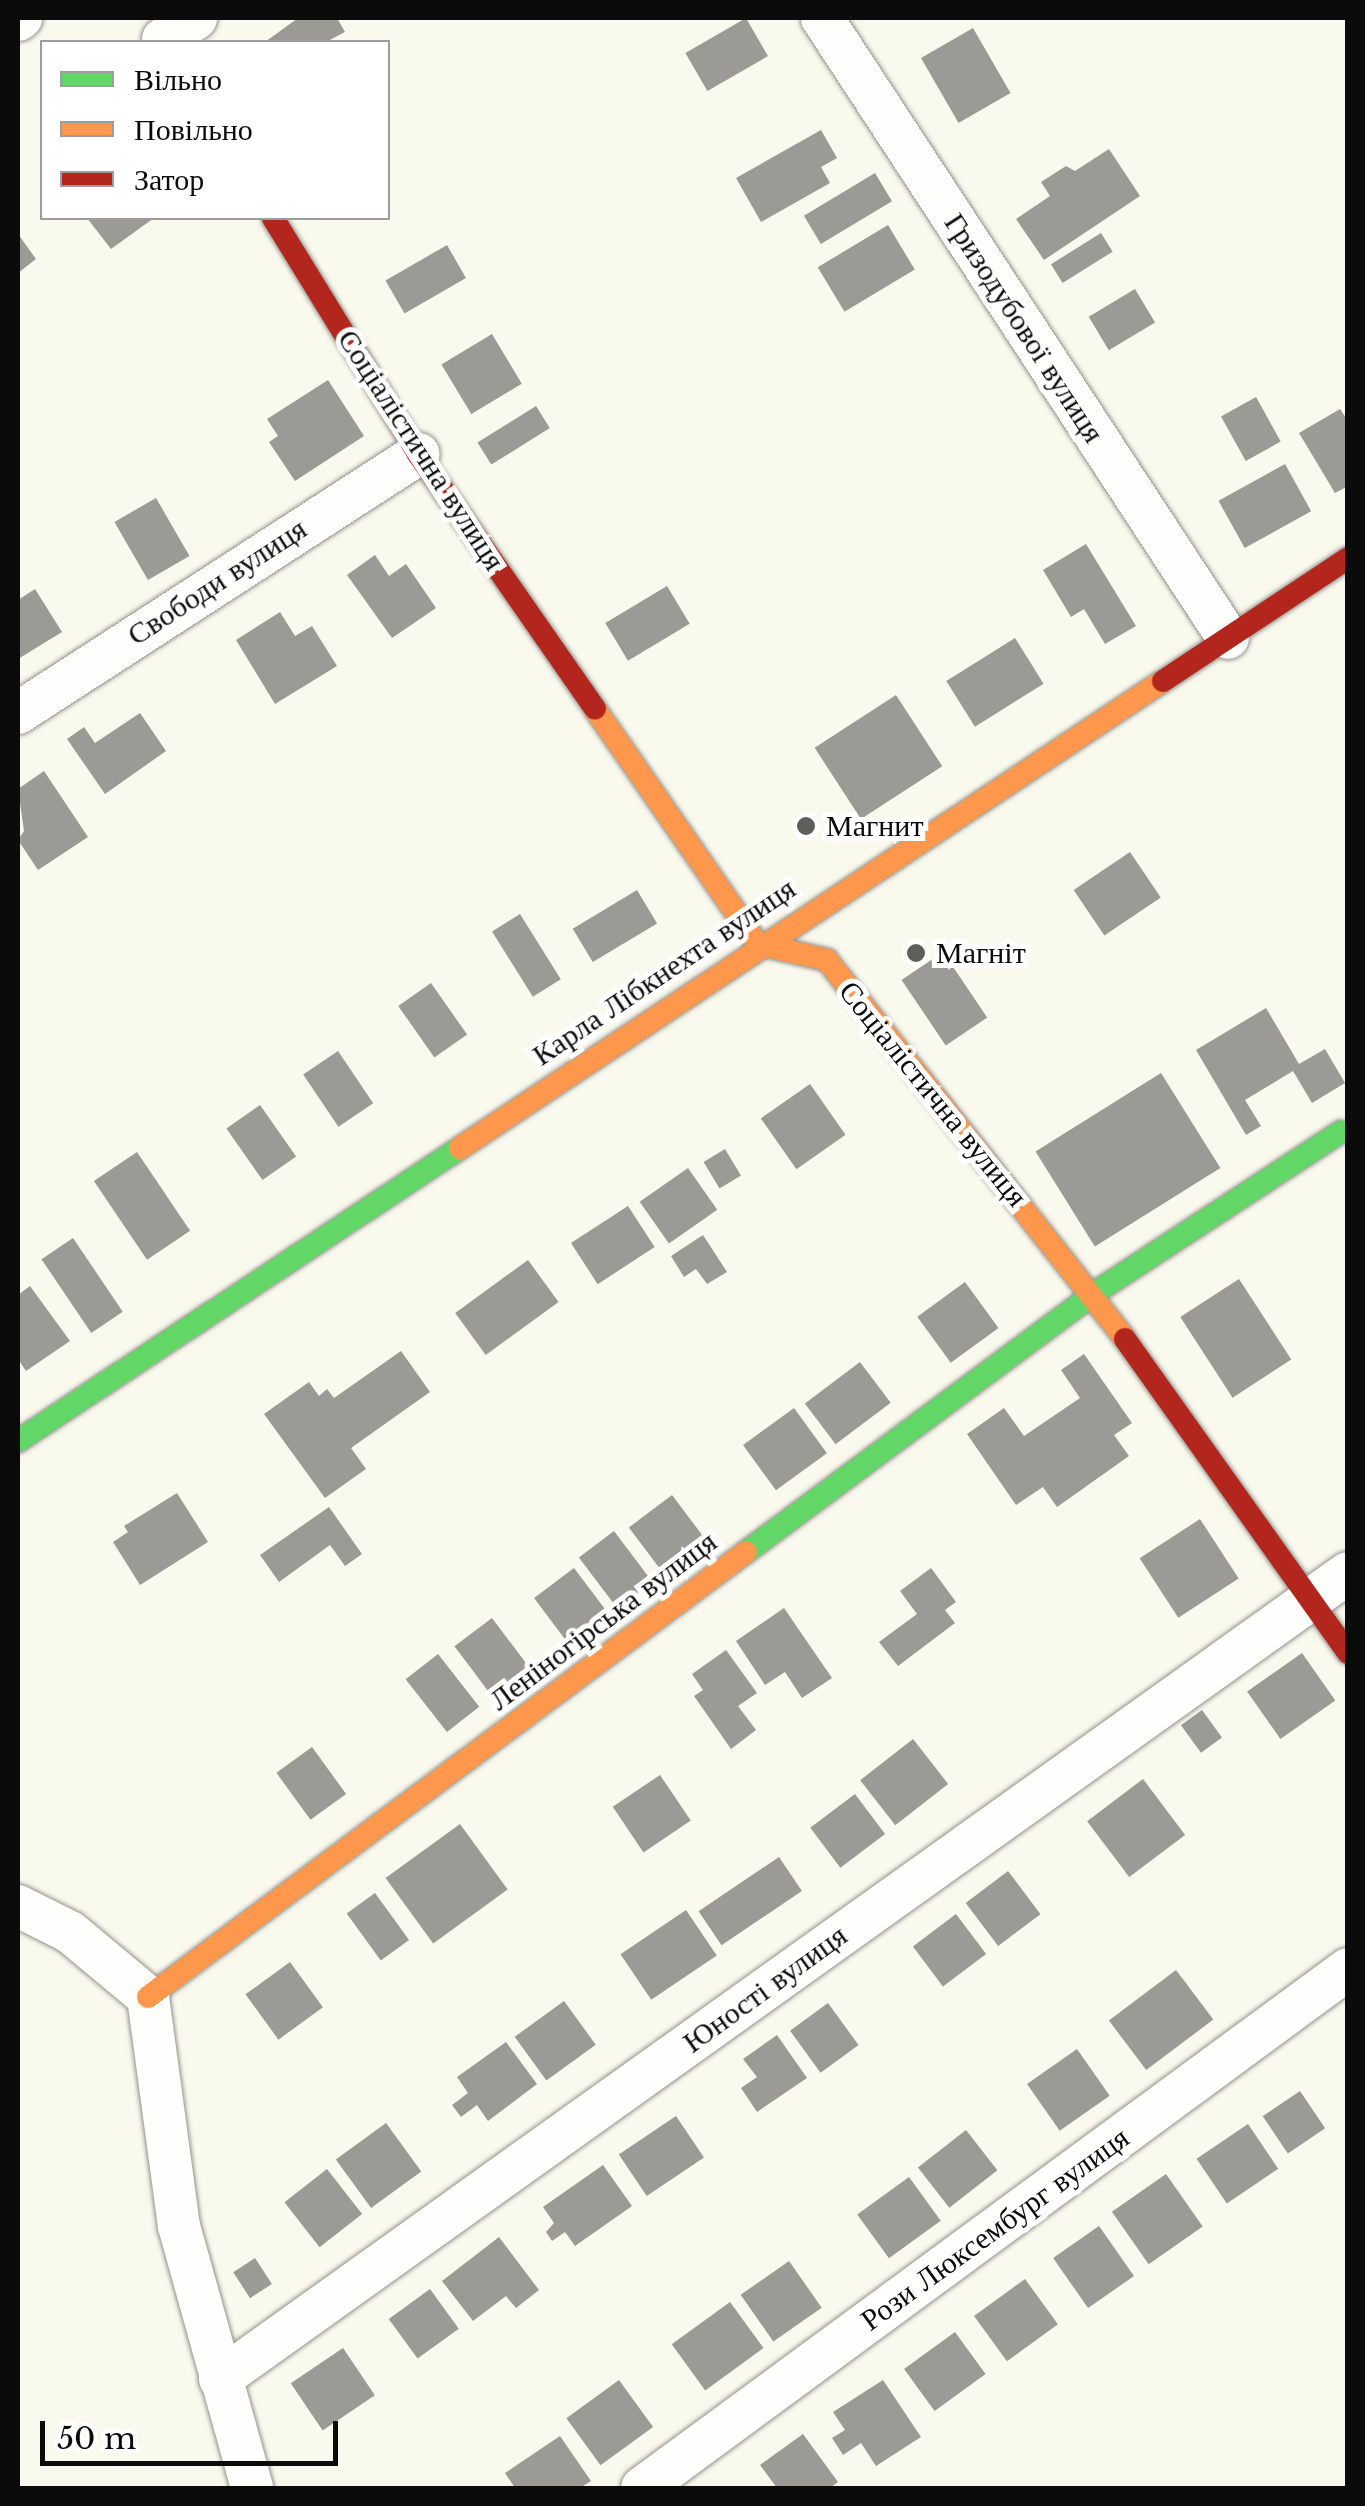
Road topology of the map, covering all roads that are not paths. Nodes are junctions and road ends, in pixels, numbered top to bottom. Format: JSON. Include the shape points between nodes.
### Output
{"nodes":[{"id":1,"x":822,"y":18,"type":"edge"},
{"id":2,"x":273,"y":220,"type":"edge"},
{"id":3,"x":418,"y":454,"type":"junction"},
{"id":4,"x":1348,"y":558,"type":"edge"},
{"id":5,"x":1228,"y":638,"type":"junction"},
{"id":6,"x":18,"y":712,"type":"edge"},
{"id":7,"x":758,"y":944,"type":"junction"},
{"id":8,"x":1340,"y":1132,"type":"dead end"},
{"id":9,"x":1093,"y":1294,"type":"junction"},
{"id":10,"x":18,"y":1441,"type":"edge"},
{"id":11,"x":1348,"y":1573,"type":"edge"},
{"id":12,"x":1309,"y":1598,"type":"junction"},
{"id":13,"x":1348,"y":1652,"type":"edge"},
{"id":14,"x":18,"y":1906,"type":"edge"},
{"id":15,"x":1348,"y":1969,"type":"edge"},
{"id":16,"x":148,"y":1997,"type":"junction"},
{"id":17,"x":220,"y":2380,"type":"junction"},
{"id":18,"x":252,"y":2488,"type":"edge"},
{"id":19,"x":642,"y":2488,"type":"edge"}],
"edges":[{"from":1,"to":5,"type":"street","name":"Гризодубової вулиця"},
{"from":2,"to":3,"type":"street","name":"Соціалістична вулиця"},
{"from":3,"to":6,"type":"street","name":"Свободи вулиця"},
{"from":3,"to":7,"type":"street","name":"Соціалістична вулиця"},
{"from":4,"to":5,"type":"street","name":"Карла Лібкнехта вулиця"},
{"from":5,"to":7,"type":"street","name":"Карла Лібкнехта вулиця"},
{"from":7,"to":9,"type":"street","name":"Соціалістична вулиця","via":[[827,960]]},
{"from":7,"to":10,"type":"street","name":"Карла Лібкнехта вулиця"},
{"from":8,"to":9,"type":"street","name":"Леніногірська вулиця"},
{"from":9,"to":12,"type":"street","name":"Соціалістична вулиця"},
{"from":9,"to":16,"type":"street","name":"Леніногірська вулиця"},
{"from":11,"to":12,"type":"street","name":"Юності вулиця"},
{"from":12,"to":13,"type":"street","name":"Соціалістична вулиця"},
{"from":12,"to":17,"type":"street","name":"Юності вулиця"},
{"from":14,"to":16,"type":"street","via":[[70,1932]]},
{"from":15,"to":19,"type":"street","name":"Рози Люксембург вулиця"},
{"from":16,"to":17,"type":"street","via":[[179,2226]]},
{"from":17,"to":18,"type":"street"}]}
